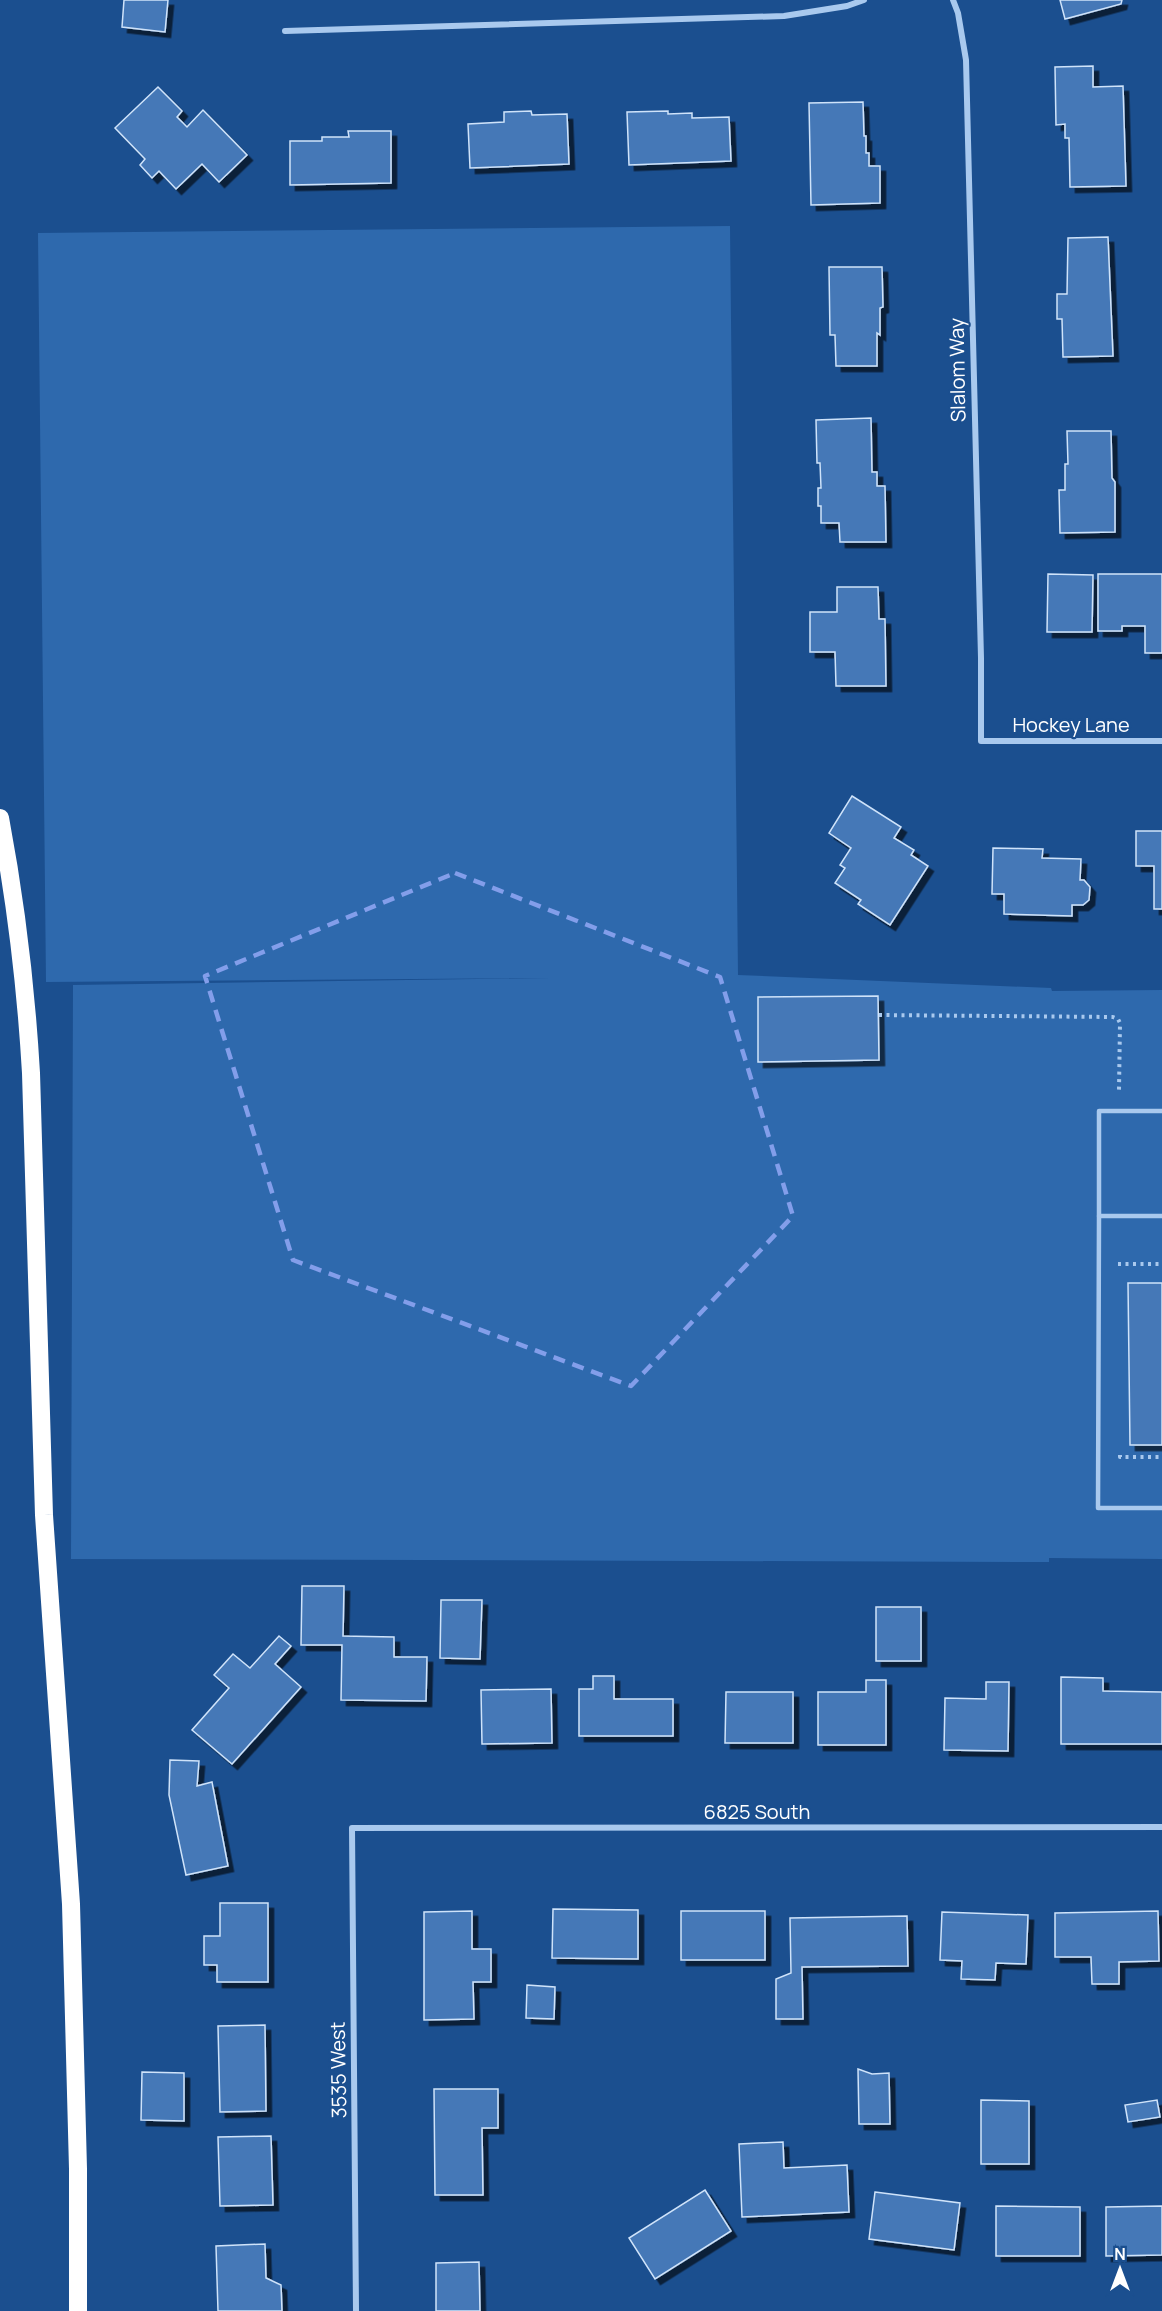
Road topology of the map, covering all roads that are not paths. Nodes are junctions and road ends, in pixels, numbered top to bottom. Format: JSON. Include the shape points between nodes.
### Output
{"nodes":[{"id":1,"x":864,"y":0,"type":"edge"},
{"id":2,"x":953,"y":0,"type":"edge"},
{"id":3,"x":285,"y":31,"type":"dead end"},
{"id":4,"x":981,"y":741,"type":"joint"},
{"id":5,"x":1162,"y":741,"type":"edge"},
{"id":6,"x":0,"y":818,"type":"edge"},
{"id":7,"x":1162,"y":1111,"type":"edge"},
{"id":8,"x":1099,"y":1216,"type":"junction"},
{"id":9,"x":1162,"y":1216,"type":"edge"},
{"id":10,"x":1162,"y":1508,"type":"edge"},
{"id":11,"x":1162,"y":1827,"type":"edge"},
{"id":12,"x":352,"y":1828,"type":"joint"},
{"id":13,"x":78,"y":2311,"type":"edge"},
{"id":14,"x":356,"y":2311,"type":"edge"}],
"edges":[{"from":1,"to":3,"type":"street","via":[[784,16]]},
{"from":2,"to":4,"type":"street","name":"Slalom Way","via":[[966,60]]},
{"from":4,"to":5,"type":"street","name":"Hockey Lane"},
{"from":6,"to":13,"type":"highway","via":[[20,940],[31,1073],[44,1515],[71,1905]]},
{"from":7,"to":8,"type":"lane","via":[[1099,1111]]},
{"from":8,"to":9,"type":"lane"},
{"from":8,"to":10,"type":"lane","via":[[1098,1508]]},
{"from":11,"to":12,"type":"street","name":"6825 South"},
{"from":12,"to":14,"type":"street","name":"3535 West"}]}
